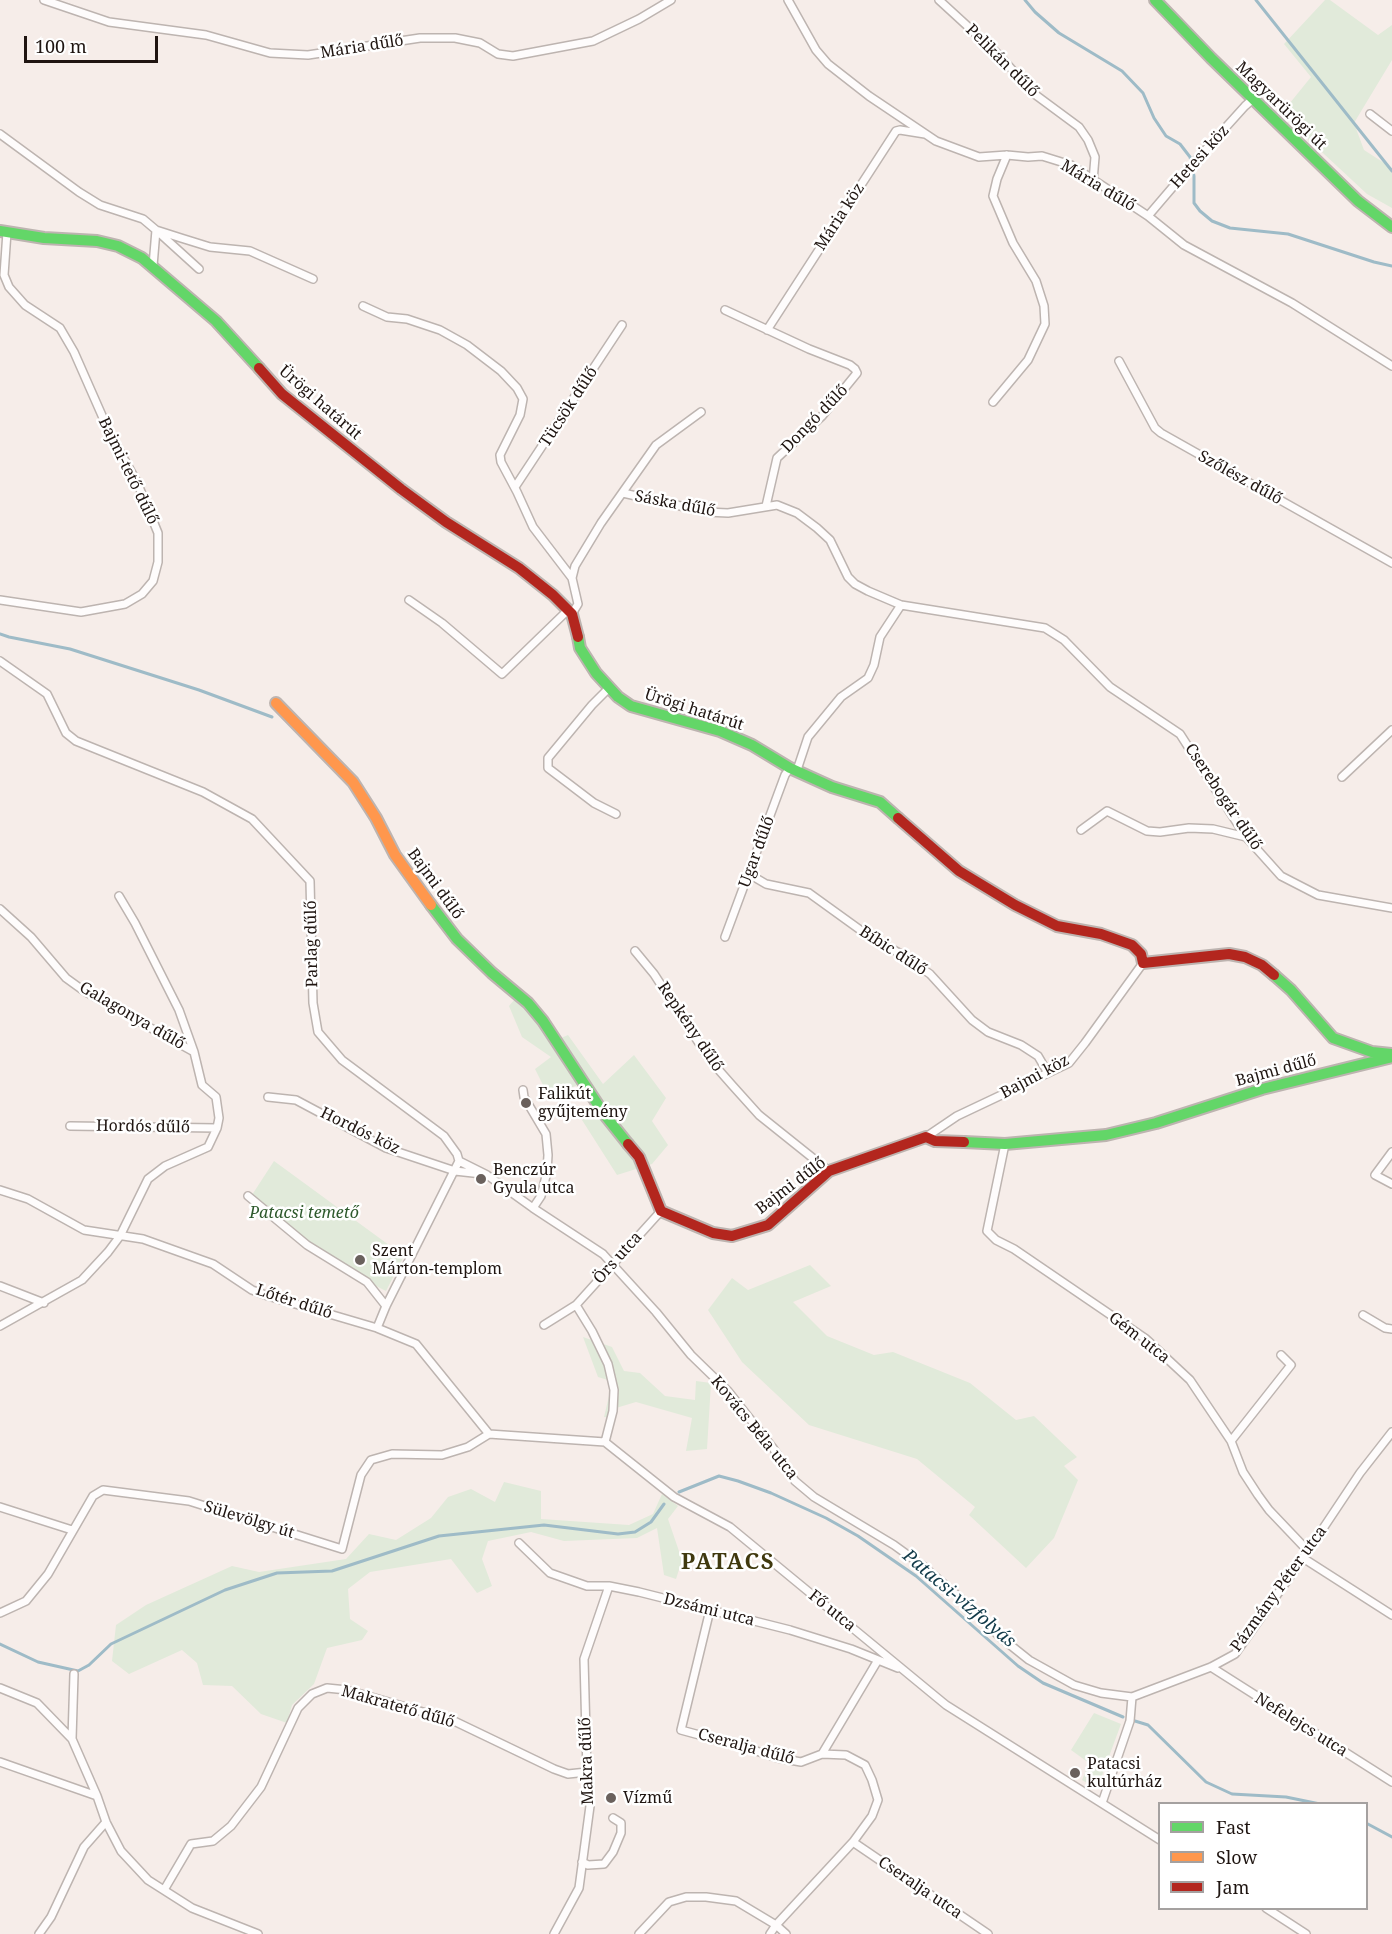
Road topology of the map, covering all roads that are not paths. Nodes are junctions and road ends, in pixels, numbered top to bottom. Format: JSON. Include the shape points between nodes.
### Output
{"nodes":[{"id":1,"x":44,"y":0,"type":"edge"},
{"id":2,"x":671,"y":0,"type":"edge"},
{"id":3,"x":788,"y":0,"type":"edge"},
{"id":4,"x":939,"y":0,"type":"edge"},
{"id":5,"x":1155,"y":0,"type":"edge"},
{"id":6,"x":1253,"y":99,"type":"junction"},
{"id":7,"x":1370,"y":114,"type":"dead end"},
{"id":8,"x":1392,"y":131,"type":"edge"},
{"id":9,"x":0,"y":135,"type":"edge"},
{"id":10,"x":928,"y":135,"type":"junction"},
{"id":11,"x":1007,"y":154,"type":"junction"},
{"id":12,"x":1093,"y":181,"type":"junction"},
{"id":13,"x":1148,"y":216,"type":"junction"},
{"id":14,"x":1392,"y":227,"type":"edge"},
{"id":15,"x":156,"y":230,"type":"junction"},
{"id":16,"x":4,"y":231,"type":"edge"},
{"id":17,"x":153,"y":266,"type":"junction"},
{"id":18,"x":199,"y":269,"type":"dead end"},
{"id":19,"x":313,"y":279,"type":"dead end"},
{"id":20,"x":363,"y":306,"type":"dead end"},
{"id":21,"x":724,"y":310,"type":"dead end"},
{"id":22,"x":622,"y":325,"type":"dead end"},
{"id":23,"x":767,"y":330,"type":"junction"},
{"id":24,"x":1119,"y":361,"type":"dead end"},
{"id":25,"x":1392,"y":366,"type":"edge"},
{"id":26,"x":993,"y":402,"type":"dead end"},
{"id":27,"x":702,"y":412,"type":"dead end"},
{"id":28,"x":515,"y":487,"type":"junction"},
{"id":29,"x":623,"y":493,"type":"junction"},
{"id":30,"x":766,"y":506,"type":"junction"},
{"id":31,"x":1392,"y":563,"type":"edge"},
{"id":32,"x":572,"y":578,"type":"junction"},
{"id":33,"x":0,"y":600,"type":"edge"},
{"id":34,"x":409,"y":600,"type":"dead end"},
{"id":35,"x":901,"y":605,"type":"junction"},
{"id":36,"x":569,"y":613,"type":"junction"},
{"id":37,"x":0,"y":661,"type":"edge"},
{"id":38,"x":609,"y":688,"type":"junction"},
{"id":39,"x":276,"y":703,"type":"dead end"},
{"id":40,"x":1392,"y":730,"type":"edge"},
{"id":41,"x":793,"y":769,"type":"junction"},
{"id":42,"x":1342,"y":777,"type":"dead end"},
{"id":43,"x":616,"y":814,"type":"dead end"},
{"id":44,"x":1081,"y":830,"type":"dead end"},
{"id":45,"x":1246,"y":837,"type":"junction"},
{"id":46,"x":749,"y":874,"type":"junction"},
{"id":47,"x":119,"y":896,"type":"dead end"},
{"id":48,"x":1392,"y":908,"type":"edge"},
{"id":49,"x":0,"y":909,"type":"edge"},
{"id":50,"x":725,"y":937,"type":"dead end"},
{"id":51,"x":635,"y":951,"type":"dead end"},
{"id":52,"x":1143,"y":963,"type":"junction"},
{"id":53,"x":194,"y":1052,"type":"junction"},
{"id":54,"x":1392,"y":1056,"type":"edge"},
{"id":55,"x":1048,"y":1073,"type":"junction"},
{"id":56,"x":523,"y":1090,"type":"dead end"},
{"id":57,"x":268,"y":1097,"type":"dead end"},
{"id":58,"x":70,"y":1126,"type":"dead end"},
{"id":59,"x":217,"y":1128,"type":"junction"},
{"id":60,"x":926,"y":1137,"type":"junction"},
{"id":61,"x":1005,"y":1143,"type":"junction"},
{"id":62,"x":1392,"y":1152,"type":"edge"},
{"id":63,"x":458,"y":1157,"type":"junction"},
{"id":64,"x":455,"y":1171,"type":"junction"},
{"id":65,"x":829,"y":1171,"type":"junction"},
{"id":66,"x":487,"y":1175,"type":"junction"},
{"id":67,"x":1392,"y":1184,"type":"edge"},
{"id":68,"x":0,"y":1190,"type":"edge"},
{"id":69,"x":248,"y":1196,"type":"dead end"},
{"id":70,"x":533,"y":1208,"type":"junction"},
{"id":71,"x":661,"y":1211,"type":"junction"},
{"id":72,"x":120,"y":1236,"type":"junction"},
{"id":73,"x":613,"y":1265,"type":"junction"},
{"id":74,"x":0,"y":1286,"type":"edge"},
{"id":75,"x":44,"y":1302,"type":"junction"},
{"id":76,"x":576,"y":1305,"type":"junction"},
{"id":77,"x":386,"y":1306,"type":"junction"},
{"id":78,"x":1363,"y":1315,"type":"dead end"},
{"id":79,"x":544,"y":1325,"type":"dead end"},
{"id":80,"x":0,"y":1326,"type":"edge"},
{"id":81,"x":377,"y":1328,"type":"junction"},
{"id":82,"x":1392,"y":1329,"type":"edge"},
{"id":83,"x":1281,"y":1356,"type":"dead end"},
{"id":84,"x":1392,"y":1432,"type":"edge"},
{"id":85,"x":489,"y":1434,"type":"junction"},
{"id":86,"x":1231,"y":1441,"type":"junction"},
{"id":87,"x":605,"y":1442,"type":"junction"},
{"id":88,"x":0,"y":1507,"type":"edge"},
{"id":89,"x":72,"y":1530,"type":"junction"},
{"id":90,"x":519,"y":1543,"type":"dead end"},
{"id":91,"x":1306,"y":1554,"type":"junction"},
{"id":92,"x":609,"y":1586,"type":"junction"},
{"id":93,"x":710,"y":1610,"type":"junction"},
{"id":94,"x":0,"y":1613,"type":"edge"},
{"id":95,"x":1392,"y":1615,"type":"edge"},
{"id":96,"x":878,"y":1660,"type":"junction"},
{"id":97,"x":1211,"y":1667,"type":"junction"},
{"id":98,"x":906,"y":1671,"type":"junction"},
{"id":99,"x":74,"y":1674,"type":"dead end"},
{"id":100,"x":1,"y":1688,"type":"edge"},
{"id":101,"x":1132,"y":1697,"type":"junction"},
{"id":102,"x":72,"y":1739,"type":"junction"},
{"id":103,"x":822,"y":1754,"type":"junction"},
{"id":104,"x":0,"y":1762,"type":"edge"},
{"id":105,"x":586,"y":1772,"type":"junction"},
{"id":106,"x":1392,"y":1782,"type":"edge"},
{"id":107,"x":97,"y":1796,"type":"junction"},
{"id":108,"x":1102,"y":1803,"type":"junction"},
{"id":109,"x":613,"y":1818,"type":"dead end"},
{"id":110,"x":106,"y":1822,"type":"junction"},
{"id":111,"x":1158,"y":1839,"type":"edge"},
{"id":112,"x":853,"y":1842,"type":"junction"},
{"id":113,"x":582,"y":1862,"type":"junction"},
{"id":114,"x":164,"y":1890,"type":"junction"},
{"id":115,"x":1269,"y":1910,"type":"edge"},
{"id":116,"x":776,"y":1925,"type":"junction"},
{"id":117,"x":39,"y":1934,"type":"edge"},
{"id":118,"x":258,"y":1934,"type":"edge"},
{"id":119,"x":554,"y":1934,"type":"edge"},
{"id":120,"x":639,"y":1934,"type":"edge"},
{"id":121,"x":770,"y":1934,"type":"edge"},
{"id":122,"x":786,"y":1934,"type":"edge"},
{"id":123,"x":988,"y":1934,"type":"edge"},
{"id":124,"x":1306,"y":1934,"type":"edge"}],
"edges":[{"from":1,"to":2,"type":"street","name":"Mária dűlő","via":[[110,22],[206,35],[270,53],[308,56],[420,38],[455,38],[513,56],[593,41]]},
{"from":3,"to":10,"type":"street","name":"Mária dűlő","via":[[828,64]]},
{"from":4,"to":12,"type":"street","name":"Pelikán dűlő","via":[[999,55],[1033,93],[1079,127],[1095,158]]},
{"from":5,"to":6,"type":"street","name":"Magyarürögi út"},
{"from":6,"to":13,"type":"street","name":"Hetesi köz"},
{"from":6,"to":14,"type":"street","name":"Magyarürögi út","via":[[1358,201]]},
{"from":7,"to":8,"type":"street"},
{"from":9,"to":15,"type":"street","via":[[100,205],[142,219]]},
{"from":10,"to":11,"type":"street","name":"Mária dűlő","via":[[979,157]]},
{"from":10,"to":23,"type":"street","name":"Mária köz","via":[[896,131]]},
{"from":11,"to":12,"type":"street","name":"Mária dűlő","via":[[1042,156],[1071,165]]},
{"from":11,"to":26,"type":"street","via":[[993,196],[1012,243],[1036,281],[1045,324],[1028,360]]},
{"from":12,"to":13,"type":"street","name":"Mária dűlő"},
{"from":13,"to":25,"type":"street","name":"Mária dűlő","via":[[1184,245],[1292,303]]},
{"from":15,"to":17,"type":"street"},
{"from":15,"to":18,"type":"street"},
{"from":15,"to":19,"type":"street","via":[[210,247],[250,251]]},
{"from":16,"to":17,"type":"street","name":"Ürögi határút","via":[[97,241],[118,246]]},
{"from":16,"to":33,"type":"street","name":"Bajmi-tető dűlő","via":[[4,274],[9,287],[24,305],[60,328],[74,352],[158,533],[158,562],[153,581],[142,594],[125,604],[81,612]]},
{"from":17,"to":36,"type":"street","name":"Ürögi határút","via":[[216,321],[282,394],[401,489],[519,568]]},
{"from":20,"to":28,"type":"street","via":[[387,317],[440,330],[467,345],[517,388],[523,399],[520,415],[500,454]]},
{"from":21,"to":23,"type":"street","name":"Dongó dűlő"},
{"from":22,"to":28,"type":"street","name":"Tücsök dűlő"},
{"from":23,"to":30,"type":"street","name":"Dongó dűlő","via":[[850,365],[857,373],[822,416],[777,458]]},
{"from":24,"to":31,"type":"street","name":"Szőlész dűlő","via":[[1161,433]]},
{"from":27,"to":29,"type":"street","via":[[656,445]]},
{"from":28,"to":32,"type":"street","via":[[533,527]]},
{"from":29,"to":30,"type":"street","name":"Sáska dűlő","via":[[707,512],[728,513]]},
{"from":29,"to":32,"type":"street","via":[[585,548]]},
{"from":30,"to":35,"type":"street","name":"Sáska dűlő","via":[[777,505],[797,513],[830,540],[855,584]]},
{"from":32,"to":36,"type":"street","via":[[578,604]]},
{"from":34,"to":36,"type":"street","via":[[502,674]]},
{"from":35,"to":41,"type":"street","name":"Ugar dűlő","via":[[880,637],[868,678],[841,697],[808,737]]},
{"from":35,"to":45,"type":"street","name":"Cserebogár dűlő","via":[[1045,628],[1064,640],[1110,687],[1180,734]]},
{"from":36,"to":38,"type":"street","name":"Ürögi határút","via":[[580,648]]},
{"from":37,"to":63,"type":"street","name":"Parlag dűlő","via":[[47,694],[66,733],[76,741],[203,792],[252,819],[283,850],[310,881],[313,1004],[318,1032],[342,1060],[444,1136]]},
{"from":38,"to":41,"type":"street","name":"Ürögi határút","via":[[631,706],[720,731]]},
{"from":38,"to":43,"type":"street","via":[[548,758],[548,768],[594,803]]},
{"from":39,"to":71,"type":"street","name":"Bajmi dűlő","via":[[353,782],[394,855],[457,939],[543,1021],[604,1114],[639,1157]]},
{"from":40,"to":42,"type":"street"},
{"from":41,"to":46,"type":"street","name":"Ugar dűlő","via":[[785,775]]},
{"from":41,"to":52,"type":"street","name":"Ürögi határút","via":[[880,802],[959,871],[1057,926],[1101,934],[1132,945]]},
{"from":44,"to":45,"type":"street","via":[[1107,811],[1147,831],[1213,829]]},
{"from":45,"to":48,"type":"street","name":"Cserebogár dűlő","via":[[1281,876],[1318,895]]},
{"from":46,"to":50,"type":"street","name":"Ugar dűlő"},
{"from":46,"to":55,"type":"street","name":"Bíbic dűlő","via":[[766,884],[809,893],[870,937],[902,954],[930,974],[972,1020],[1038,1056]]},
{"from":47,"to":53,"type":"street","via":[[179,1010]]},
{"from":49,"to":53,"type":"street","name":"Galagonya dűlő","via":[[84,992]]},
{"from":51,"to":65,"type":"street","name":"Repkény dűlő","via":[[710,1060],[732,1085],[759,1115]]},
{"from":52,"to":54,"type":"street","via":[[1229,954],[1245,957],[1262,965],[1291,990],[1333,1038]]},
{"from":52,"to":55,"type":"street","name":"Bajmi köz","via":[[1069,1063]]},
{"from":53,"to":59,"type":"street","name":"Galagonya dűlő","via":[[202,1085],[216,1097]]},
{"from":54,"to":61,"type":"street","name":"Bajmi dűlő","via":[[1106,1135]]},
{"from":55,"to":60,"type":"street","name":"Bajmi köz","via":[[957,1116]]},
{"from":56,"to":70,"type":"street","via":[[546,1134],[548,1155],[541,1196]]},
{"from":57,"to":64,"type":"street","name":"Hordós köz","via":[[296,1100],[386,1148]]},
{"from":58,"to":59,"type":"street","name":"Hordós dűlő"},
{"from":59,"to":72,"type":"street","name":"Hordós dűlő","via":[[208,1147],[165,1166],[148,1179]]},
{"from":60,"to":61,"type":"street","name":"Bajmi dűlő","via":[[935,1141]]},
{"from":60,"to":65,"type":"street","name":"Bajmi dűlő"},
{"from":61,"to":86,"type":"street","name":"Gém utca","via":[[987,1231],[1146,1339],[1190,1380]]},
{"from":62,"to":67,"type":"street","via":[[1375,1175]]},
{"from":63,"to":64,"type":"street"},
{"from":63,"to":66,"type":"street","name":"Kovács Béla utca"},
{"from":64,"to":66,"type":"street","name":"Hordós köz"},
{"from":64,"to":77,"type":"street"},
{"from":65,"to":71,"type":"street","name":"Bajmi dűlő","via":[[768,1226],[732,1236],[713,1233]]},
{"from":66,"to":70,"type":"street","name":"Kovács Béla utca"},
{"from":68,"to":72,"type":"street","name":"Lőtér dűlő","via":[[28,1199],[84,1230]]},
{"from":69,"to":77,"type":"street","via":[[307,1245],[367,1282]]},
{"from":70,"to":73,"type":"street","name":"Kovács Béla utca","via":[[603,1254]]},
{"from":71,"to":73,"type":"street","name":"Örs utca"},
{"from":72,"to":75,"type":"street","name":"Hordós dűlő","via":[[81,1280]]},
{"from":72,"to":81,"type":"street","name":"Lőtér dűlő","via":[[143,1239],[213,1263],[252,1290],[268,1296]]},
{"from":73,"to":76,"type":"street","name":"Örs utca"},
{"from":73,"to":101,"type":"street","name":"Kovács Béla utca","via":[[691,1355],[728,1391],[795,1481],[814,1497],[923,1566],[1029,1660],[1074,1685],[1112,1696]]},
{"from":74,"to":75,"type":"street"},
{"from":75,"to":80,"type":"street","name":"Hordós dűlő"},
{"from":76,"to":79,"type":"street","name":"Örs utca"},
{"from":76,"to":87,"type":"street","via":[[608,1364],[614,1390]]},
{"from":77,"to":81,"type":"street"},
{"from":78,"to":82,"type":"street"},
{"from":81,"to":85,"type":"street","name":"Lőtér dűlő","via":[[416,1344]]},
{"from":83,"to":86,"type":"street","via":[[1291,1365]]},
{"from":84,"to":91,"type":"street","name":"Pázmány Péter utca"},
{"from":85,"to":87,"type":"street"},
{"from":85,"to":89,"type":"street","name":"Sülevölgy út","via":[[468,1447],[441,1455],[392,1454],[371,1460],[361,1475],[342,1549],[189,1501],[103,1490],[93,1496]]},
{"from":86,"to":91,"type":"street","name":"Gém utca","via":[[1258,1496]]},
{"from":87,"to":98,"type":"street","name":"Fő utca","via":[[674,1497],[730,1527]]},
{"from":88,"to":89,"type":"street"},
{"from":89,"to":94,"type":"street","name":"Sülevölgy út","via":[[48,1574],[26,1601]]},
{"from":90,"to":92,"type":"street","name":"Dzsámi utca","via":[[550,1573],[587,1586]]},
{"from":91,"to":95,"type":"street","name":"Gém utca"},
{"from":91,"to":97,"type":"street","name":"Pázmány Péter utca","via":[[1235,1654]]},
{"from":92,"to":93,"type":"street","name":"Dzsámi utca"},
{"from":92,"to":105,"type":"street","name":"Makra dűlő","via":[[584,1659]]},
{"from":93,"to":96,"type":"street","name":"Dzsámi utca","via":[[790,1630]]},
{"from":93,"to":103,"type":"street","name":"Cseralja dűlő","via":[[681,1730],[801,1762]]},
{"from":96,"to":98,"type":"street","name":"Dzsámi utca"},
{"from":96,"to":103,"type":"street"},
{"from":97,"to":101,"type":"street","name":"Pázmány Péter utca"},
{"from":97,"to":106,"type":"street","name":"Nefelejcs utca"},
{"from":98,"to":108,"type":"street","name":"Fő utca","via":[[945,1705]]},
{"from":99,"to":102,"type":"street"},
{"from":100,"to":102,"type":"street","via":[[37,1703]]},
{"from":101,"to":108,"type":"street","via":[[1130,1721]]},
{"from":102,"to":107,"type":"street"},
{"from":103,"to":112,"type":"street","name":"Cseralja dűlő","via":[[846,1755],[865,1765],[872,1780],[878,1800],[872,1816]]},
{"from":104,"to":107,"type":"street"},
{"from":105,"to":113,"type":"street","name":"Makra dűlő","via":[[590,1806]]},
{"from":105,"to":114,"type":"street","name":"Makratető dűlő","via":[[568,1774],[454,1722],[327,1688],[312,1694],[298,1708],[261,1786],[231,1826],[213,1841],[191,1844]]},
{"from":107,"to":110,"type":"street"},
{"from":108,"to":111,"type":"street","name":"Fő utca"},
{"from":109,"to":113,"type":"street","via":[[621,1823],[621,1833],[604,1864]]},
{"from":110,"to":114,"type":"street","via":[[121,1851],[148,1880]]},
{"from":110,"to":117,"type":"street","via":[[84,1847]]},
{"from":112,"to":116,"type":"street","name":"Cseralja dűlő"},
{"from":112,"to":123,"type":"street","name":"Cseralja utca"},
{"from":113,"to":119,"type":"street","name":"Makra dűlő","via":[[579,1888]]},
{"from":114,"to":118,"type":"street","via":[[192,1908]]},
{"from":115,"to":124,"type":"street"},
{"from":116,"to":120,"type":"street","via":[[736,1901],[686,1897],[669,1902]]},
{"from":116,"to":121,"type":"street","name":"Cseralja dűlő"},
{"from":116,"to":122,"type":"street"}]}
